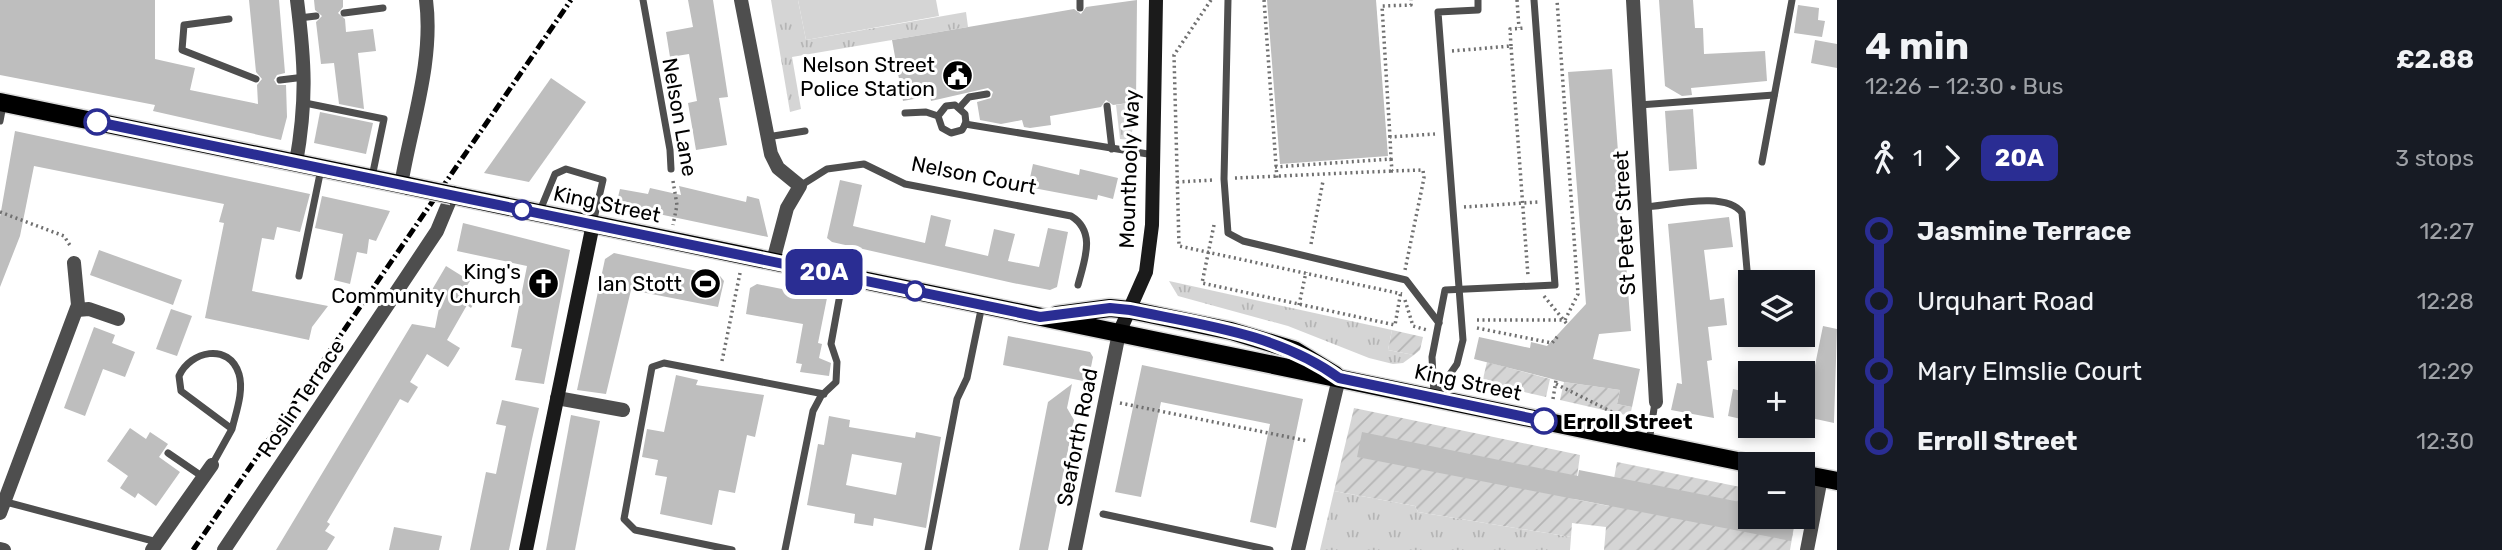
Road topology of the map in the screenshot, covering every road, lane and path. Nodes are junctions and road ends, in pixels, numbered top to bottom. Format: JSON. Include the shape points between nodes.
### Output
{"nodes":[{"id":1,"x":296,"y":0,"type":"edge"},
{"id":2,"x":426,"y":0,"type":"edge"},
{"id":3,"x":643,"y":0,"type":"edge"},
{"id":4,"x":741,"y":0,"type":"edge"},
{"id":5,"x":1156,"y":0,"type":"edge"},
{"id":6,"x":1211,"y":0,"type":"edge"},
{"id":7,"x":1228,"y":0,"type":"edge"},
{"id":8,"x":1264,"y":0,"type":"edge"},
{"id":9,"x":1411,"y":0,"type":"edge"},
{"id":10,"x":1478,"y":0,"type":"edge"},
{"id":11,"x":1517,"y":0,"type":"edge"},
{"id":12,"x":1534,"y":0,"type":"edge"},
{"id":13,"x":1557,"y":0,"type":"edge"},
{"id":14,"x":1633,"y":0,"type":"edge"},
{"id":15,"x":1792,"y":0,"type":"edge"},
{"id":16,"x":383,"y":8,"type":"dead end"},
{"id":17,"x":344,"y":13,"type":"dead end"},
{"id":18,"x":316,"y":16,"type":"dead end"},
{"id":19,"x":299,"y":18,"type":"junction"},
{"id":20,"x":229,"y":19,"type":"dead end"},
{"id":21,"x":1519,"y":28,"type":"dead end"},
{"id":22,"x":1452,"y":51,"type":"dead end"},
{"id":23,"x":306,"y":77,"type":"junction"},
{"id":24,"x":256,"y":79,"type":"dead end"},
{"id":25,"x":280,"y":80,"type":"dead end"},
{"id":26,"x":986,"y":94,"type":"dead end"},
{"id":27,"x":1774,"y":95,"type":"junction"},
{"id":28,"x":305,"y":103,"type":"junction"},
{"id":29,"x":1638,"y":105,"type":"junction"},
{"id":30,"x":1107,"y":106,"type":"dead end"},
{"id":31,"x":960,"y":107,"type":"junction"},
{"id":32,"x":1,"y":109,"type":"edge"},
{"id":33,"x":905,"y":113,"type":"dead end"},
{"id":34,"x":939,"y":116,"type":"junction"},
{"id":35,"x":965,"y":124,"type":"junction"},
{"id":36,"x":805,"y":131,"type":"dead end"},
{"id":37,"x":1447,"y":134,"type":"junction"},
{"id":38,"x":1390,"y":136,"type":"junction"},
{"id":39,"x":766,"y":138,"type":"junction"},
{"id":40,"x":1112,"y":149,"type":"junction"},
{"id":41,"x":1154,"y":155,"type":"junction"},
{"id":42,"x":1391,"y":159,"type":"junction"},
{"id":43,"x":1762,"y":162,"type":"dead end"},
{"id":44,"x":296,"y":163,"type":"junction"},
{"id":45,"x":1275,"y":167,"type":"junction"},
{"id":46,"x":321,"y":168,"type":"junction"},
{"id":47,"x":671,"y":169,"type":"joint"},
{"id":48,"x":1392,"y":171,"type":"junction"},
{"id":49,"x":372,"y":179,"type":"junction"},
{"id":50,"x":1224,"y":179,"type":"junction"},
{"id":51,"x":1277,"y":179,"type":"junction"},
{"id":52,"x":1178,"y":182,"type":"junction"},
{"id":53,"x":405,"y":186,"type":"junction"},
{"id":54,"x":800,"y":186,"type":"junction"},
{"id":55,"x":452,"y":195,"type":"junction"},
{"id":56,"x":1571,"y":200,"type":"junction"},
{"id":57,"x":1548,"y":201,"type":"junction"},
{"id":58,"x":1522,"y":203,"type":"junction"},
{"id":59,"x":1464,"y":207,"type":"dead end"},
{"id":60,"x":1644,"y":207,"type":"junction"},
{"id":61,"x":0,"y":212,"type":"edge"},
{"id":62,"x":539,"y":213,"type":"junction"},
{"id":63,"x":593,"y":225,"type":"junction"},
{"id":64,"x":670,"y":240,"type":"junction"},
{"id":65,"x":1209,"y":251,"type":"junction"},
{"id":66,"x":743,"y":255,"type":"junction"},
{"id":67,"x":773,"y":261,"type":"junction"},
{"id":68,"x":74,"y":262,"type":"joint"},
{"id":69,"x":1747,"y":270,"type":"edge"},
{"id":70,"x":299,"y":276,"type":"dead end"},
{"id":71,"x":844,"y":276,"type":"junction"},
{"id":72,"x":1403,"y":280,"type":"junction"},
{"id":73,"x":1078,"y":285,"type":"dead end"},
{"id":74,"x":1535,"y":286,"type":"junction"},
{"id":75,"x":1459,"y":291,"type":"junction"},
{"id":76,"x":1401,"y":293,"type":"junction"},
{"id":77,"x":982,"y":305,"type":"junction"},
{"id":78,"x":77,"y":310,"type":"junction"},
{"id":79,"x":1130,"y":310,"type":"junction"},
{"id":80,"x":1040,"y":317,"type":"junction"},
{"id":81,"x":118,"y":319,"type":"dead end"},
{"id":82,"x":1477,"y":320,"type":"dead end"},
{"id":83,"x":1566,"y":322,"type":"junction"},
{"id":84,"x":1439,"y":323,"type":"junction"},
{"id":85,"x":1413,"y":326,"type":"dead end"},
{"id":86,"x":1477,"y":328,"type":"dead end"},
{"id":87,"x":1119,"y":333,"type":"junction"},
{"id":88,"x":1506,"y":334,"type":"junction"},
{"id":89,"x":1558,"y":336,"type":"dead end"},
{"id":90,"x":1504,"y":343,"type":"dead end"},
{"id":91,"x":719,"y":374,"type":"junction"},
{"id":92,"x":1339,"y":378,"type":"junction"},
{"id":93,"x":824,"y":394,"type":"junction"},
{"id":94,"x":1434,"y":397,"type":"junction"},
{"id":95,"x":557,"y":398,"type":"junction"},
{"id":96,"x":1553,"y":398,"type":"dead end"},
{"id":97,"x":1106,"y":400,"type":"junction"},
{"id":98,"x":1656,"y":401,"type":"joint"},
{"id":99,"x":623,"y":411,"type":"dead end"},
{"id":100,"x":1612,"y":412,"type":"dead end"},
{"id":101,"x":232,"y":429,"type":"junction"},
{"id":102,"x":1649,"y":443,"type":"junction"},
{"id":103,"x":1324,"y":444,"type":"junction"},
{"id":104,"x":168,"y":453,"type":"dead end"},
{"id":105,"x":1738,"y":461,"type":"edge"},
{"id":106,"x":207,"y":471,"type":"junction"},
{"id":107,"x":1829,"y":479,"type":"edge"},
{"id":108,"x":3,"y":508,"type":"edge"},
{"id":109,"x":1103,"y":514,"type":"dead end"},
{"id":110,"x":155,"y":546,"type":"edge"},
{"id":111,"x":224,"y":550,"type":"edge"},
{"id":112,"x":526,"y":550,"type":"edge"},
{"id":113,"x":732,"y":550,"type":"edge"},
{"id":114,"x":785,"y":550,"type":"edge"},
{"id":115,"x":928,"y":550,"type":"edge"},
{"id":116,"x":1075,"y":550,"type":"edge"},
{"id":117,"x":1270,"y":550,"type":"edge"},
{"id":118,"x":1298,"y":550,"type":"edge"},
{"id":119,"x":1807,"y":550,"type":"edge"}],
"edges":[{"from":1,"to":19,"type":"street"},
{"from":2,"to":53,"type":"street","via":[[424,69]]},
{"from":3,"to":47,"type":"lane","name":"Nelson Lane"},
{"from":4,"to":39,"type":"street"},
{"from":5,"to":41,"type":"main road","name":"Mounthooly Way"},
{"from":6,"to":52,"type":"path","via":[[1174,55]]},
{"from":7,"to":50,"type":"lane"},
{"from":8,"to":45,"type":"path"},
{"from":9,"to":38,"type":"path","via":[[1411,5],[1382,6]]},
{"from":10,"to":37,"type":"lane","via":[[1478,10],[1438,12]]},
{"from":11,"to":21,"type":"path"},
{"from":12,"to":57,"type":"lane"},
{"from":13,"to":56,"type":"path"},
{"from":14,"to":29,"type":"street","name":"St Peter Street"},
{"from":15,"to":27,"type":"lane"},
{"from":16,"to":17,"type":"lane"},
{"from":18,"to":19,"type":"lane"},
{"from":19,"to":23,"type":"street"},
{"from":20,"to":24,"type":"lane","via":[[184,26],[182,50]]},
{"from":22,"to":58,"type":"path","via":[[1511,46]]},
{"from":23,"to":25,"type":"lane"},
{"from":23,"to":28,"type":"street"},
{"from":26,"to":31,"type":"lane","via":[[969,97]]},
{"from":27,"to":29,"type":"lane"},
{"from":27,"to":43,"type":"lane"},
{"from":28,"to":44,"type":"street"},
{"from":28,"to":49,"type":"lane","via":[[384,119]]},
{"from":29,"to":60,"type":"street","name":"St Peter Street"},
{"from":30,"to":40,"type":"lane"},
{"from":31,"to":34,"type":"lane","via":[[947,106]]},
{"from":31,"to":35,"type":"lane"},
{"from":32,"to":44,"type":"main road","name":"King Street"},
{"from":33,"to":34,"type":"lane","via":[[926,111]]},
{"from":34,"to":35,"type":"lane","via":[[940,125],[948,132],[958,132]]},
{"from":35,"to":40,"type":"lane"},
{"from":36,"to":39,"type":"lane"},
{"from":37,"to":38,"type":"path"},
{"from":37,"to":75,"type":"lane"},
{"from":38,"to":42,"type":"path"},
{"from":39,"to":54,"type":"street","via":[[778,168]]},
{"from":40,"to":41,"type":"lane"},
{"from":41,"to":79,"type":"main road","name":"Mounthooly Way","via":[[1146,272]]},
{"from":42,"to":45,"type":"path"},
{"from":42,"to":48,"type":"path"},
{"from":44,"to":46,"type":"main road","name":"King Street"},
{"from":45,"to":51,"type":"path"},
{"from":46,"to":49,"type":"main road","name":"King Street"},
{"from":46,"to":70,"type":"lane"},
{"from":47,"to":64,"type":"path","name":"Nelson Lane","via":[[677,205]]},
{"from":48,"to":51,"type":"path"},
{"from":48,"to":72,"type":"path","via":[[1423,170],[1424,178]]},
{"from":49,"to":53,"type":"main road","name":"King Street"},
{"from":50,"to":51,"type":"path"},
{"from":50,"to":52,"type":"path"},
{"from":50,"to":72,"type":"lane","via":[[1227,229],[1237,239]]},
{"from":52,"to":65,"type":"path","via":[[1180,246]]},
{"from":53,"to":55,"type":"main road","name":"King Street","bridge":true},
{"from":54,"to":67,"type":"street","via":[[787,208]]},
{"from":54,"to":73,"type":"lane","name":"Nelson Court","via":[[827,169],[864,164],[905,184],[1072,216],[1083,225],[1087,237]]},
{"from":55,"to":62,"type":"main road","name":"King Street"},
{"from":55,"to":111,"type":"street","name":"Roslin Terrace","via":[[437,232]]},
{"from":56,"to":57,"type":"path"},
{"from":56,"to":83,"type":"path","via":[[1578,294]]},
{"from":57,"to":58,"type":"path"},
{"from":57,"to":74,"type":"lane","via":[[1555,285]]},
{"from":58,"to":59,"type":"path"},
{"from":58,"to":74,"type":"path","via":[[1527,275]]},
{"from":60,"to":69,"type":"lane","via":[[1721,200],[1737,205],[1742,213]]},
{"from":60,"to":98,"type":"street","name":"St Peter Street"},
{"from":61,"to":68,"type":"path","via":[[64,236]]},
{"from":62,"to":63,"type":"main road","name":"King Street"},
{"from":62,"to":63,"type":"lane","via":[[555,174],[566,169],[603,180]]},
{"from":63,"to":64,"type":"main road","name":"King Street"},
{"from":63,"to":95,"type":"main road"},
{"from":64,"to":66,"type":"main road","name":"King Street"},
{"from":65,"to":76,"type":"path"},
{"from":65,"to":76,"type":"path","via":[[1202,283],[1299,305],[1395,325]]},
{"from":66,"to":67,"type":"main road","name":"King Street"},
{"from":66,"to":91,"type":"path"},
{"from":67,"to":71,"type":"main road","name":"King Street"},
{"from":68,"to":78,"type":"street"},
{"from":71,"to":77,"type":"main road","name":"King Street"},
{"from":71,"to":93,"type":"lane","via":[[831,344],[838,370],[836,382]]},
{"from":72,"to":76,"type":"path"},
{"from":72,"to":84,"type":"lane"},
{"from":74,"to":75,"type":"lane"},
{"from":74,"to":83,"type":"path"},
{"from":75,"to":84,"type":"lane","via":[[1445,290]]},
{"from":75,"to":94,"type":"lane","via":[[1463,340],[1457,364]]},
{"from":76,"to":85,"type":"path"},
{"from":77,"to":80,"type":"main road","name":"King Street"},
{"from":77,"to":115,"type":"lane","via":[[967,378],[957,399]]},
{"from":78,"to":81,"type":"street","via":[[89,309]]},
{"from":78,"to":108,"type":"street"},
{"from":79,"to":80,"type":"main road","name":"King Street","via":[[1110,308]]},
{"from":79,"to":87,"type":"main road","name":"Mounthooly Way"},
{"from":79,"to":92,"type":"main road","name":"King Street","via":[[1276,344],[1316,361]]},
{"from":80,"to":87,"type":"main road","name":"King Street"},
{"from":82,"to":83,"type":"path"},
{"from":84,"to":94,"type":"lane","via":[[1432,357]]},
{"from":86,"to":88,"type":"path"},
{"from":87,"to":92,"type":"main road","name":"King Street"},
{"from":87,"to":97,"type":"street","name":"Seaforth Road"},
{"from":88,"to":89,"type":"path","via":[[1552,343]]},
{"from":88,"to":90,"type":"path"},
{"from":91,"to":93,"type":"lane"},
{"from":91,"to":113,"type":"lane","via":[[664,363],[652,367],[623,514],[625,523],[635,530]]},
{"from":92,"to":94,"type":"main road","name":"King Street"},
{"from":92,"to":103,"type":"street"},
{"from":93,"to":114,"type":"lane","via":[[813,411]]},
{"from":94,"to":102,"type":"main road","name":"King Street"},
{"from":95,"to":99,"type":"street"},
{"from":95,"to":112,"type":"main road"},
{"from":96,"to":100,"type":"path","via":[[1556,382]]},
{"from":97,"to":103,"type":"path"},
{"from":97,"to":116,"type":"street","name":"Seaforth Road"},
{"from":98,"to":102,"type":"lane","name":"St Peter Street"},
{"from":101,"to":101,"type":"lane","via":[[181,391],[179,376],[194,357],[221,355],[236,367],[240,387]]},
{"from":101,"to":106,"type":"lane"},
{"from":102,"to":105,"type":"main road","name":"King Street"},
{"from":103,"to":118,"type":"street"},
{"from":104,"to":106,"type":"lane"},
{"from":106,"to":110,"type":"street"},
{"from":107,"to":119,"type":"street"},
{"from":108,"to":110,"type":"lane"},
{"from":109,"to":117,"type":"lane"}]}
